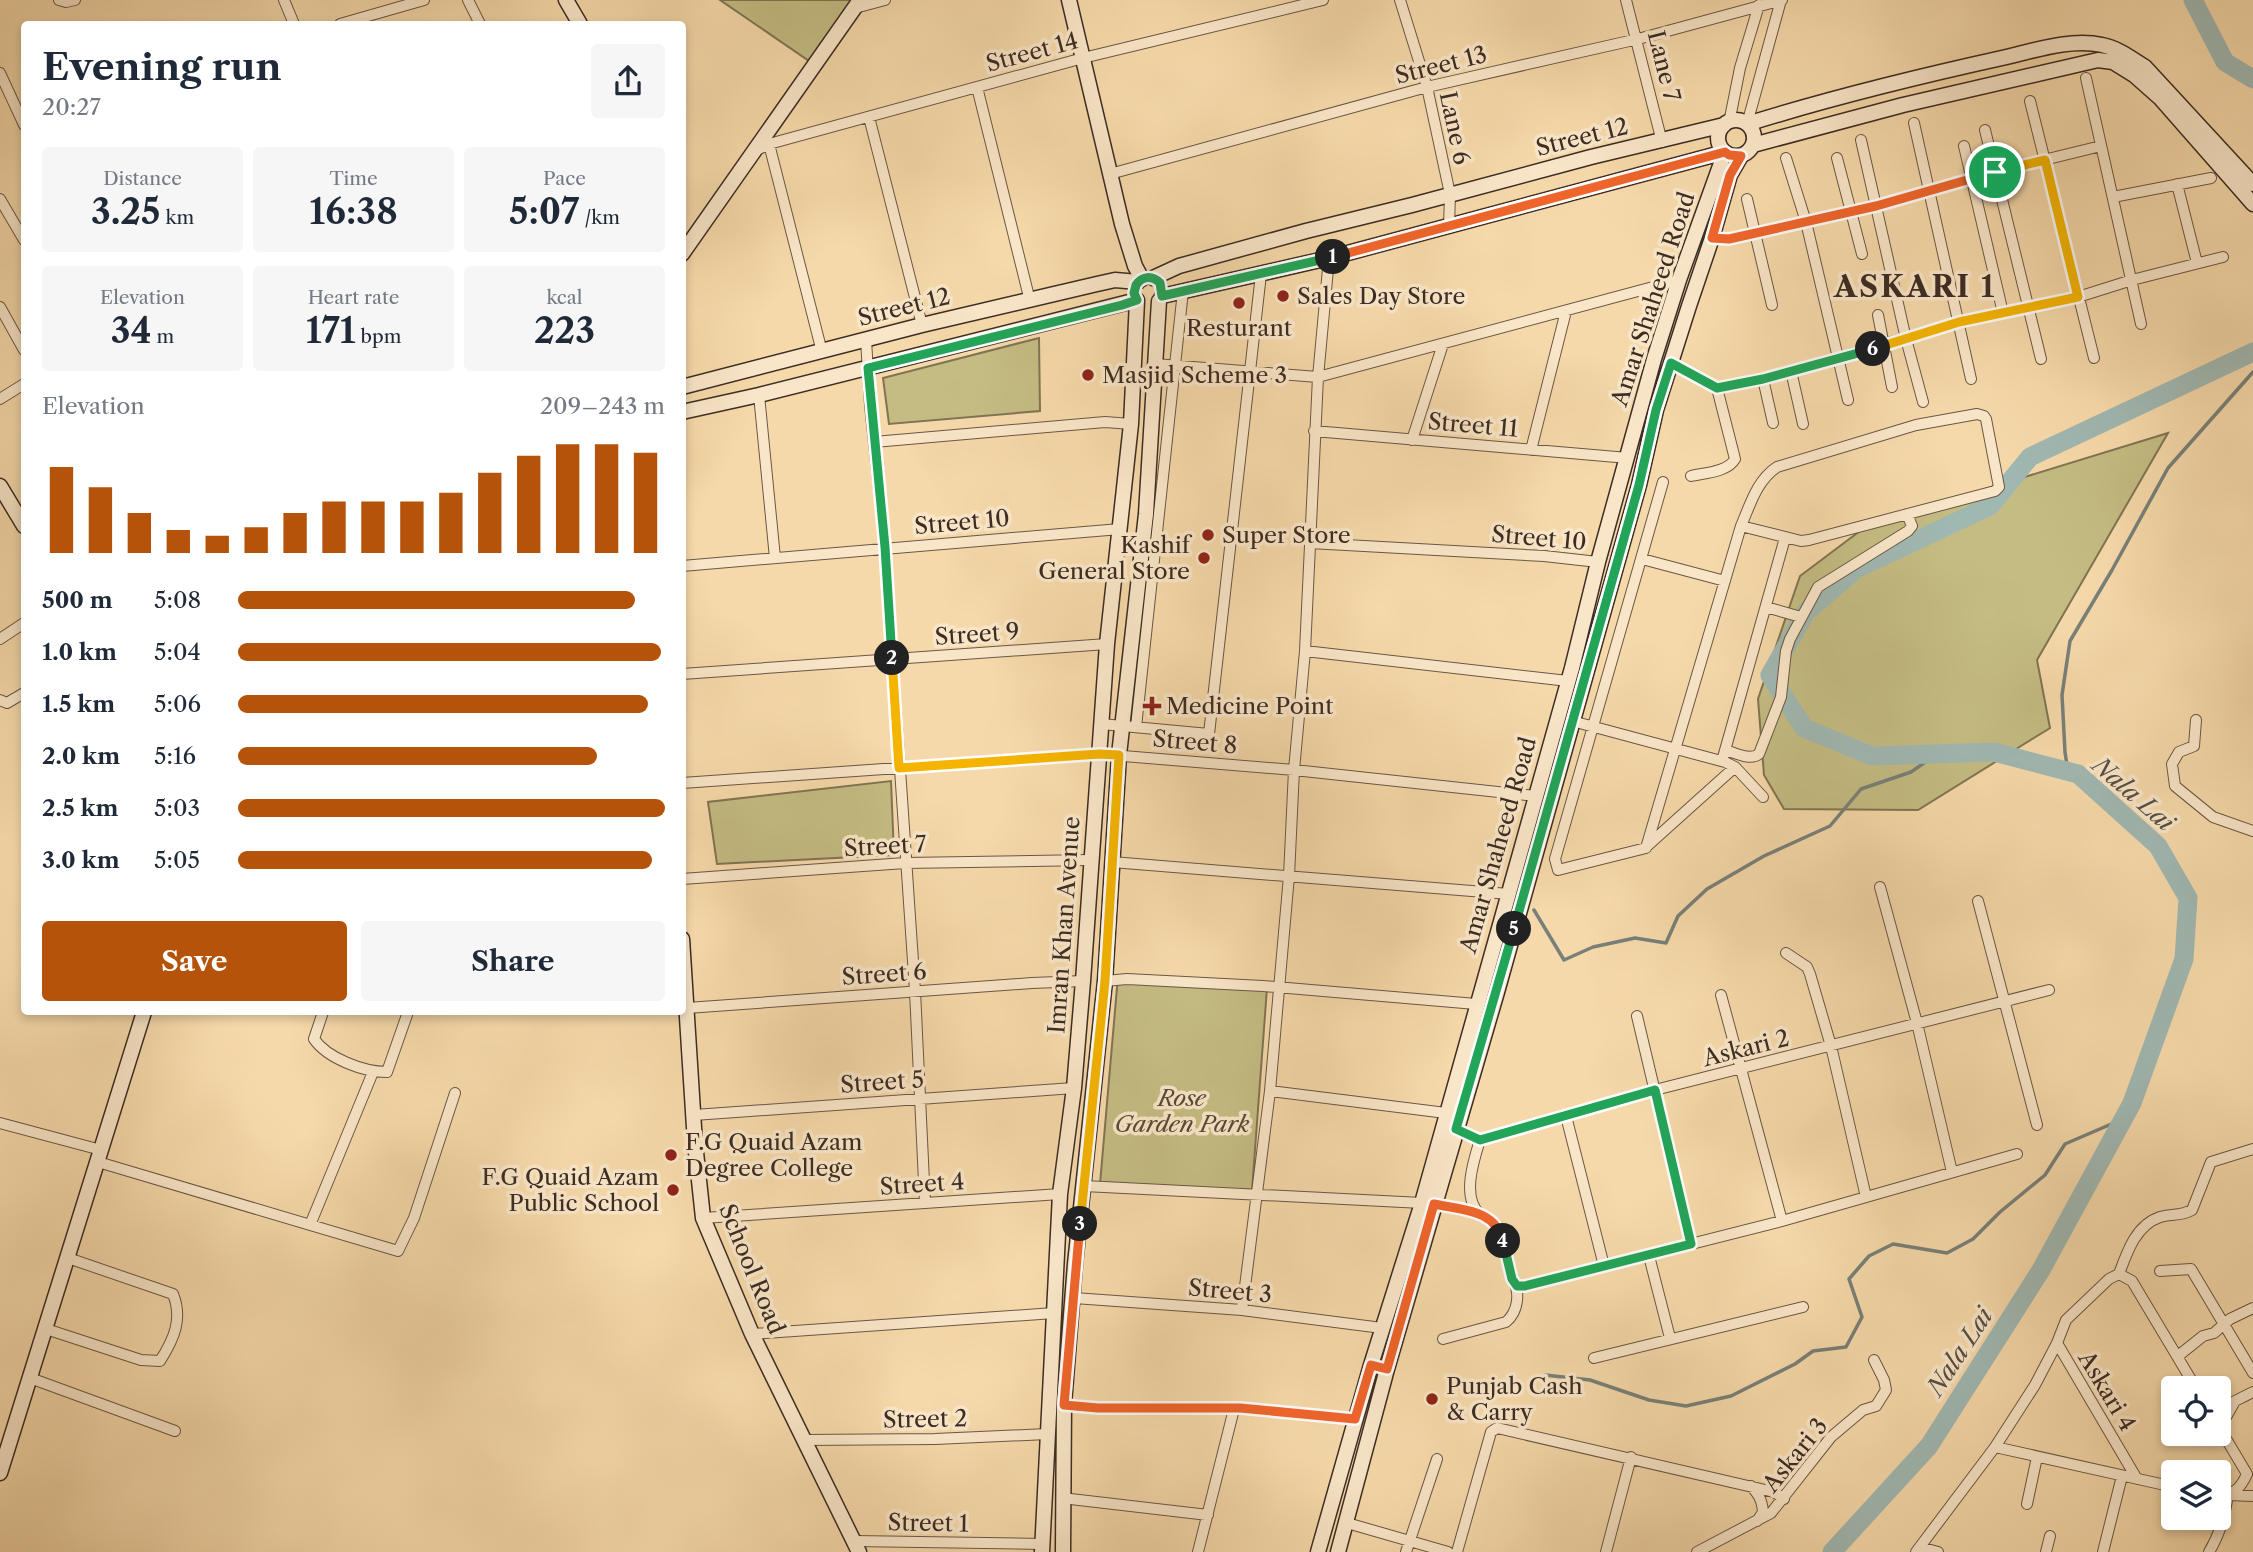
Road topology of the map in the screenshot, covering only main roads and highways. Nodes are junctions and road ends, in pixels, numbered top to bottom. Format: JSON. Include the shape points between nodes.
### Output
{"nodes":[{"id":1,"x":566,"y":0,"type":"edge"},
{"id":2,"x":1069,"y":0,"type":"edge"},
{"id":3,"x":858,"y":4,"type":"edge"},
{"id":4,"x":578,"y":21,"type":"edge"},
{"id":5,"x":1726,"y":124,"type":"junction"},
{"id":6,"x":1747,"y":124,"type":"junction"},
{"id":7,"x":1753,"y":145,"type":"junction"},
{"id":8,"x":1725,"y":152,"type":"junction"},
{"id":9,"x":1741,"y":156,"type":"junction"},
{"id":10,"x":2253,"y":184,"type":"edge"},
{"id":11,"x":2253,"y":204,"type":"edge"},
{"id":12,"x":686,"y":248,"type":"edge"},
{"id":13,"x":1144,"y":280,"type":"junction"},
{"id":14,"x":1160,"y":299,"type":"junction"},
{"id":15,"x":1137,"y":301,"type":"junction"},
{"id":16,"x":1656,"y":356,"type":"junction"},
{"id":17,"x":1671,"y":363,"type":"junction"},
{"id":18,"x":686,"y":386,"type":"edge"},
{"id":19,"x":686,"y":411,"type":"edge"},
{"id":20,"x":0,"y":486,"type":"edge"},
{"id":21,"x":21,"y":521,"type":"edge"},
{"id":22,"x":1543,"y":797,"type":"junction"},
{"id":23,"x":686,"y":994,"type":"edge"},
{"id":24,"x":143,"y":1015,"type":"edge"},
{"id":25,"x":1428,"y":1203,"type":"junction"},
{"id":26,"x":1371,"y":1365,"type":"junction"},
{"id":27,"x":1387,"y":1369,"type":"junction"},
{"id":28,"x":0,"y":1473,"type":"edge"},
{"id":29,"x":857,"y":1547,"type":"edge"},
{"id":30,"x":1042,"y":1548,"type":"edge"},
{"id":31,"x":1063,"y":1552,"type":"edge"},
{"id":32,"x":1318,"y":1552,"type":"edge"},
{"id":33,"x":1338,"y":1552,"type":"edge"}],
"edges":[{"from":1,"to":4,"type":"main road"},
{"from":2,"to":13,"type":"main road","via":[[1131,256]]},
{"from":3,"to":12,"type":"main road"},
{"from":5,"to":6,"type":"main road"},
{"from":5,"to":8,"type":"main road","via":[[1719,136]]},
{"from":5,"to":13,"type":"main road","name":"Street 12","via":[[1179,266]]},
{"from":6,"to":7,"type":"main road","via":[[1754,134]]},
{"from":6,"to":10,"type":"main road","via":[[1951,69],[2048,48],[2103,45],[2145,67]]},
{"from":7,"to":9,"type":"main road"},
{"from":7,"to":11,"type":"main road","via":[[2098,60],[2113,62],[2160,98]]},
{"from":8,"to":9,"type":"main road"},
{"from":8,"to":14,"type":"main road"},
{"from":8,"to":16,"type":"main road","name":"Amar Shaheed Road"},
{"from":9,"to":17,"type":"main road","name":"Amar Shaheed Road","via":[[1730,175]]},
{"from":13,"to":14,"type":"main road","via":[[1160,283]]},
{"from":13,"to":15,"type":"main road","via":[[1135,289]]},
{"from":13,"to":18,"type":"main road","name":"Street 12","via":[[1115,280]]},
{"from":14,"to":15,"type":"main road","via":[[1148,306]]},
{"from":14,"to":31,"type":"main road","name":"Imran Khan Avenue","via":[[1129,727],[1119,755],[1105,981],[1064,1405]]},
{"from":15,"to":19,"type":"main road"},
{"from":15,"to":30,"type":"main road","name":"Imran Khan Avenue","via":[[1131,424],[1107,644],[1074,1088],[1060,1194]]},
{"from":16,"to":17,"type":"main road"},
{"from":16,"to":22,"type":"main road","name":"Amar Shaheed Road","via":[[1598,562]]},
{"from":17,"to":22,"type":"main road","name":"Amar Shaheed Road","via":[[1572,721]]},
{"from":20,"to":21,"type":"main road"},
{"from":22,"to":25,"type":"main road","name":"Amar Shaheed Road","via":[[1476,1004],[1446,1113]]},
{"from":22,"to":25,"type":"main road","name":"Amar Shaheed Road","via":[[1497,992],[1456,1129]]},
{"from":23,"to":29,"type":"main road","name":"School Road","via":[[703,1218],[752,1334]]},
{"from":24,"to":28,"type":"main road"},
{"from":25,"to":26,"type":"main road","name":"Amar Shaheed Road"},
{"from":25,"to":27,"type":"main road","name":"Amar Shaheed Road"},
{"from":26,"to":27,"type":"main road"},
{"from":26,"to":32,"type":"main road","name":"Amar Shaheed Road"},
{"from":27,"to":33,"type":"main road","name":"Amar Shaheed Road"}]}
